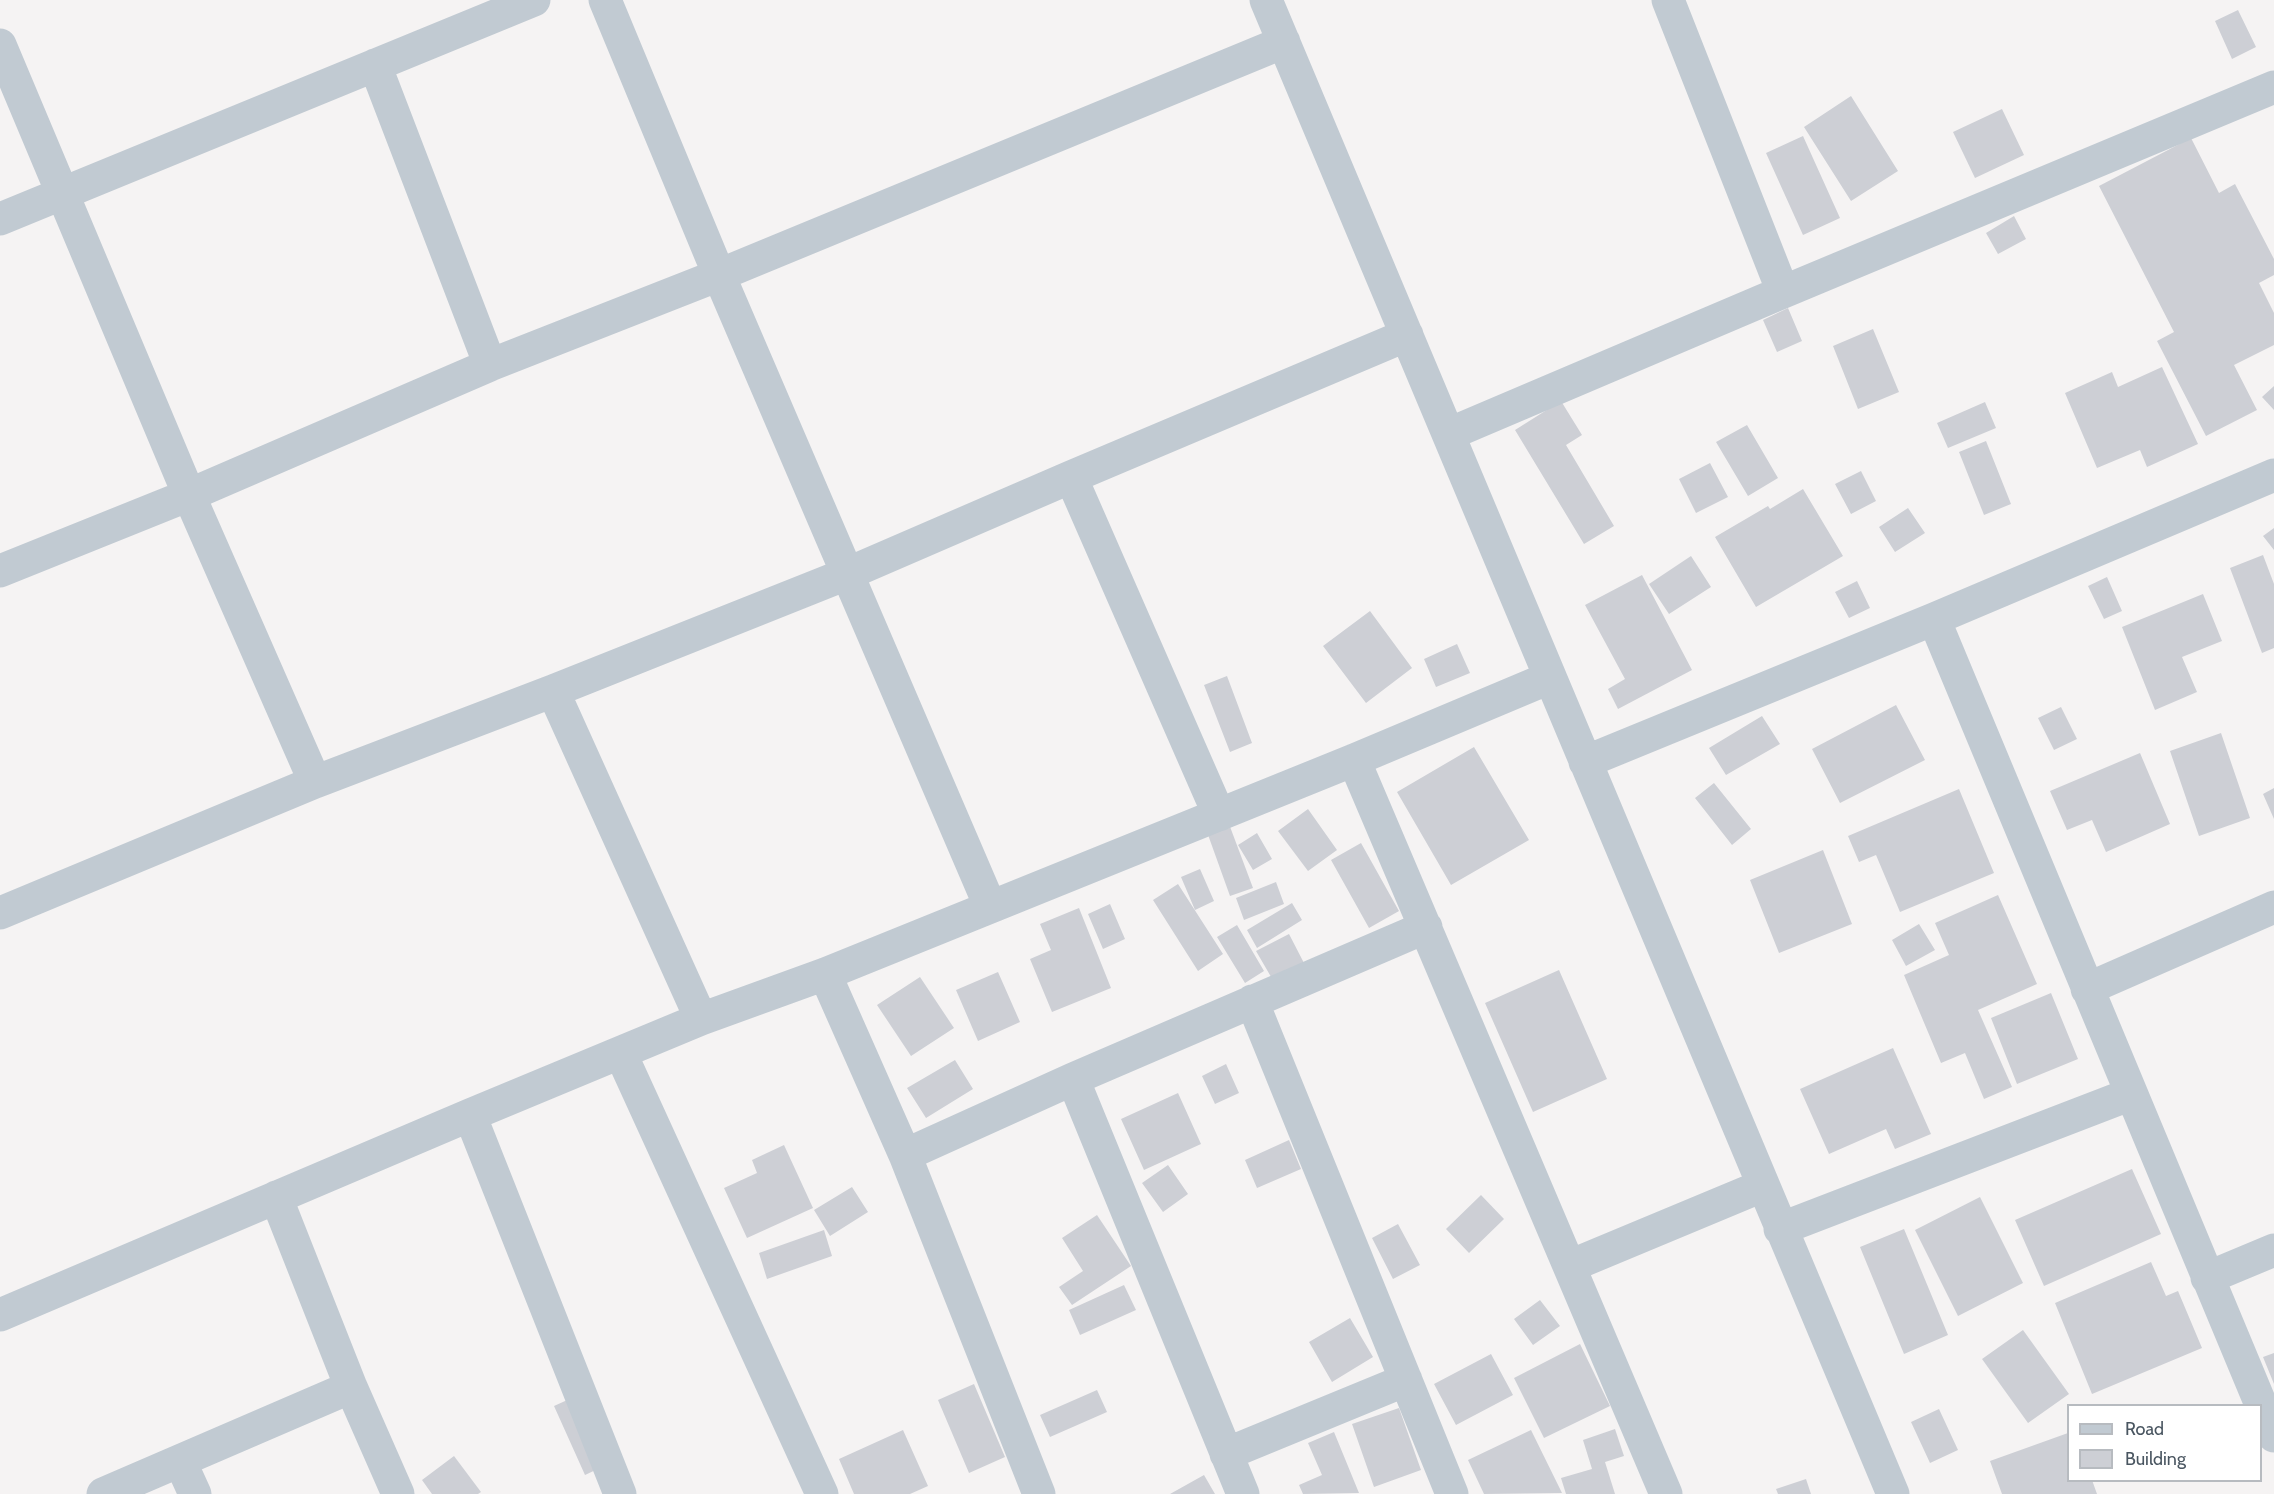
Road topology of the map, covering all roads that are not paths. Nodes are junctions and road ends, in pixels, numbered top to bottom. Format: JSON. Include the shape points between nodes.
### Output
{"nodes":[{"id":1,"x":534,"y":0,"type":"edge"},
{"id":2,"x":605,"y":0,"type":"edge"},
{"id":3,"x":1266,"y":0,"type":"edge"},
{"id":4,"x":1668,"y":0,"type":"edge"},
{"id":5,"x":1284,"y":42,"type":"junction"},
{"id":6,"x":0,"y":45,"type":"edge"},
{"id":7,"x":375,"y":65,"type":"junction"},
{"id":8,"x":2274,"y":87,"type":"edge"},
{"id":9,"x":62,"y":193,"type":"junction"},
{"id":10,"x":0,"y":219,"type":"edge"},
{"id":11,"x":719,"y":275,"type":"junction"},
{"id":12,"x":1783,"y":292,"type":"junction"},
{"id":13,"x":1407,"y":335,"type":"junction"},
{"id":14,"x":490,"y":366,"type":"junction"},
{"id":15,"x":1449,"y":434,"type":"junction"},
{"id":16,"x":2274,"y":475,"type":"edge"},
{"id":17,"x":1071,"y":477,"type":"junction"},
{"id":18,"x":189,"y":495,"type":"junction"},
{"id":19,"x":0,"y":571,"type":"edge"},
{"id":20,"x":849,"y":573,"type":"junction"},
{"id":21,"x":1934,"y":619,"type":"junction"},
{"id":22,"x":1549,"y":678,"type":"junction"},
{"id":23,"x":553,"y":691,"type":"junction"},
{"id":24,"x":1354,"y":760,"type":"junction"},
{"id":25,"x":1585,"y":762,"type":"junction"},
{"id":26,"x":315,"y":782,"type":"junction"},
{"id":27,"x":1219,"y":815,"type":"junction"},
{"id":28,"x":3,"y":904,"type":"edge"},
{"id":29,"x":990,"y":906,"type":"junction"},
{"id":30,"x":2274,"y":907,"type":"edge"},
{"id":31,"x":1426,"y":927,"type":"junction"},
{"id":32,"x":825,"y":974,"type":"junction"},
{"id":33,"x":2087,"y":989,"type":"junction"},
{"id":34,"x":1252,"y":1001,"type":"junction"},
{"id":35,"x":701,"y":1019,"type":"junction"},
{"id":36,"x":621,"y":1054,"type":"junction"},
{"id":37,"x":1073,"y":1079,"type":"junction"},
{"id":38,"x":2131,"y":1094,"type":"junction"},
{"id":39,"x":470,"y":1115,"type":"junction"},
{"id":40,"x":905,"y":1155,"type":"junction"},
{"id":41,"x":1762,"y":1186,"type":"junction"},
{"id":42,"x":276,"y":1197,"type":"junction"},
{"id":43,"x":1780,"y":1229,"type":"junction"},
{"id":44,"x":2274,"y":1250,"type":"edge"},
{"id":45,"x":1570,"y":1266,"type":"junction"},
{"id":46,"x":2208,"y":1278,"type":"junction"},
{"id":47,"x":0,"y":1315,"type":"edge"},
{"id":48,"x":1406,"y":1380,"type":"junction"},
{"id":49,"x":351,"y":1387,"type":"junction"},
{"id":50,"x":2261,"y":1404,"type":"edge"},
{"id":51,"x":2262,"y":1407,"type":"edge"},
{"id":52,"x":2274,"y":1436,"type":"edge"},
{"id":53,"x":1226,"y":1454,"type":"junction"},
{"id":54,"x":180,"y":1461,"type":"junction"},
{"id":55,"x":1028,"y":1491,"type":"edge"},
{"id":56,"x":103,"y":1494,"type":"edge"},
{"id":57,"x":195,"y":1494,"type":"edge"},
{"id":58,"x":398,"y":1494,"type":"edge"},
{"id":59,"x":620,"y":1494,"type":"edge"},
{"id":60,"x":822,"y":1494,"type":"edge"},
{"id":61,"x":1243,"y":1494,"type":"edge"},
{"id":62,"x":1452,"y":1494,"type":"edge"},
{"id":63,"x":1666,"y":1494,"type":"edge"},
{"id":64,"x":1893,"y":1494,"type":"edge"}],
"edges":[{"from":1,"to":7,"type":"street"},
{"from":2,"to":11,"type":"street"},
{"from":3,"to":5,"type":"street"},
{"from":4,"to":12,"type":"street"},
{"from":5,"to":11,"type":"street"},
{"from":5,"to":13,"type":"street"},
{"from":6,"to":9,"type":"street"},
{"from":7,"to":9,"type":"street"},
{"from":7,"to":14,"type":"street"},
{"from":8,"to":12,"type":"street"},
{"from":9,"to":10,"type":"street"},
{"from":9,"to":18,"type":"street"},
{"from":11,"to":14,"type":"street"},
{"from":11,"to":20,"type":"street"},
{"from":12,"to":15,"type":"street"},
{"from":13,"to":15,"type":"street"},
{"from":13,"to":17,"type":"street"},
{"from":14,"to":18,"type":"street"},
{"from":15,"to":22,"type":"street"},
{"from":16,"to":21,"type":"street"},
{"from":17,"to":20,"type":"street"},
{"from":17,"to":27,"type":"street"},
{"from":18,"to":19,"type":"street"},
{"from":18,"to":26,"type":"street"},
{"from":20,"to":23,"type":"street"},
{"from":20,"to":29,"type":"street"},
{"from":21,"to":25,"type":"street"},
{"from":21,"to":33,"type":"street"},
{"from":22,"to":24,"type":"street"},
{"from":22,"to":25,"type":"street"},
{"from":23,"to":26,"type":"street"},
{"from":23,"to":35,"type":"street"},
{"from":24,"to":27,"type":"street"},
{"from":24,"to":31,"type":"street"},
{"from":25,"to":41,"type":"street"},
{"from":26,"to":28,"type":"street"},
{"from":27,"to":29,"type":"street"},
{"from":29,"to":32,"type":"street"},
{"from":30,"to":33,"type":"street"},
{"from":31,"to":34,"type":"street"},
{"from":31,"to":45,"type":"street"},
{"from":32,"to":35,"type":"street"},
{"from":32,"to":40,"type":"street"},
{"from":33,"to":38,"type":"street"},
{"from":34,"to":37,"type":"street"},
{"from":34,"to":48,"type":"street"},
{"from":35,"to":36,"type":"street"},
{"from":36,"to":39,"type":"street"},
{"from":36,"to":60,"type":"street"},
{"from":37,"to":40,"type":"street"},
{"from":37,"to":53,"type":"street"},
{"from":38,"to":43,"type":"street"},
{"from":38,"to":46,"type":"street"},
{"from":39,"to":42,"type":"street"},
{"from":39,"to":59,"type":"street"},
{"from":40,"to":55,"type":"street"},
{"from":41,"to":43,"type":"street"},
{"from":41,"to":45,"type":"street"},
{"from":42,"to":47,"type":"street"},
{"from":42,"to":49,"type":"street"},
{"from":43,"to":64,"type":"street"},
{"from":44,"to":46,"type":"street"},
{"from":45,"to":63,"type":"street"},
{"from":46,"to":50,"type":"street"},
{"from":48,"to":53,"type":"street"},
{"from":48,"to":62,"type":"street"},
{"from":49,"to":54,"type":"street"},
{"from":49,"to":58,"type":"street"},
{"from":51,"to":52,"type":"street"},
{"from":53,"to":61,"type":"street"},
{"from":54,"to":56,"type":"street"},
{"from":54,"to":57,"type":"street"}]}
